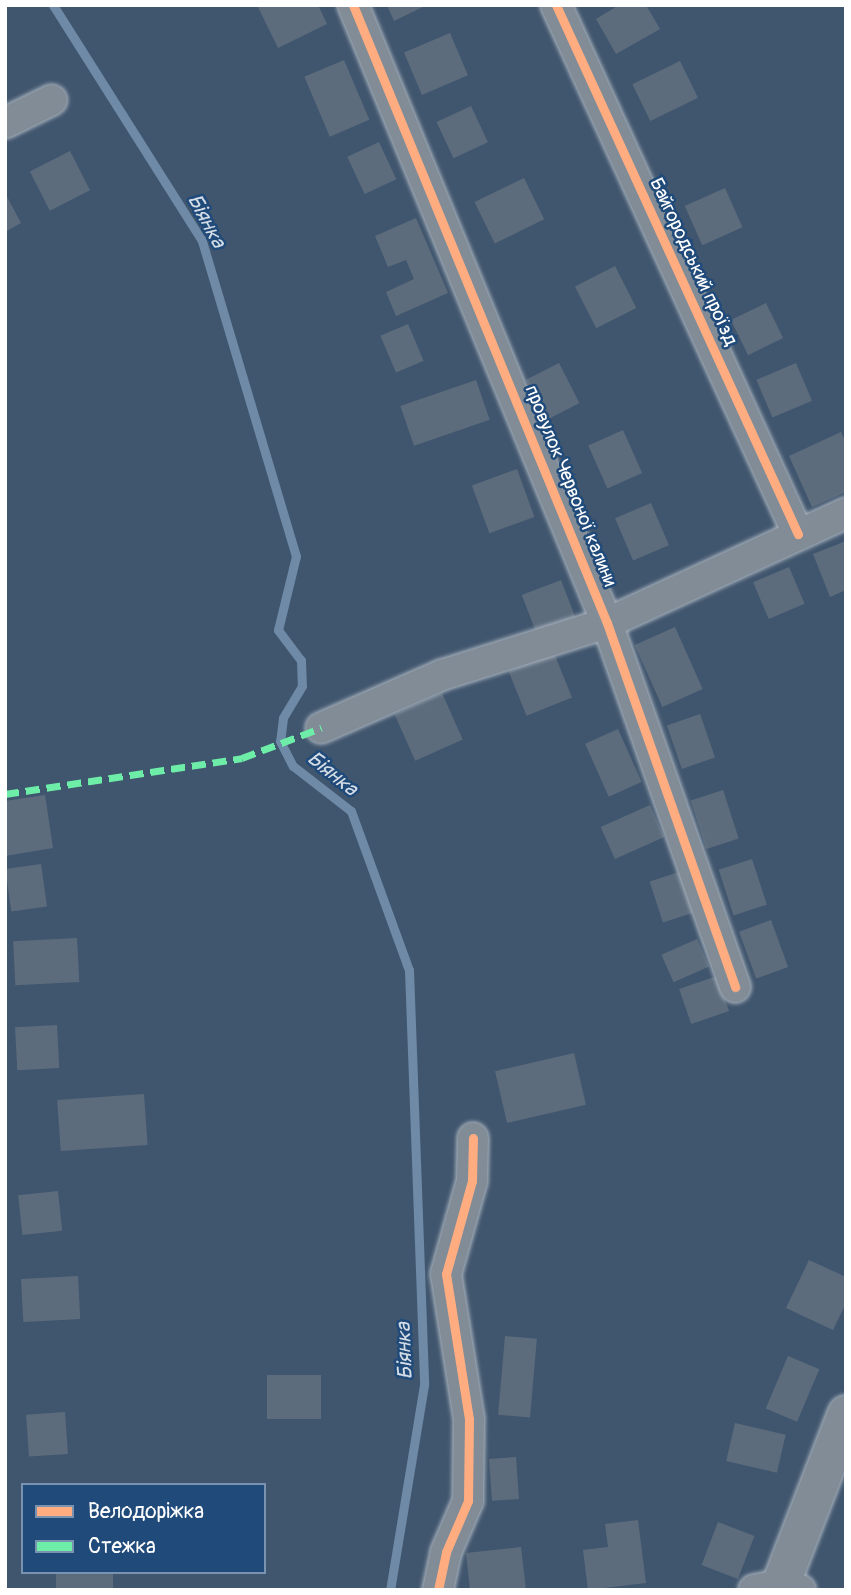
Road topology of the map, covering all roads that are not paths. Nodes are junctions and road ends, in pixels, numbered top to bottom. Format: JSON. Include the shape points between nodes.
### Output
{"nodes":[{"id":1,"x":353,"y":5,"type":"edge"},
{"id":2,"x":556,"y":5,"type":"edge"},
{"id":3,"x":52,"y":100,"type":"dead end"},
{"id":4,"x":5,"y":123,"type":"edge"},
{"id":5,"x":846,"y":513,"type":"edge"},
{"id":6,"x":799,"y":534,"type":"junction"},
{"id":7,"x":607,"y":624,"type":"junction"},
{"id":8,"x":321,"y":728,"type":"dead end"},
{"id":9,"x":735,"y":987,"type":"dead end"},
{"id":10,"x":473,"y":1138,"type":"dead end"},
{"id":11,"x":846,"y":1414,"type":"edge"},
{"id":12,"x":778,"y":1588,"type":"edge"},
{"id":13,"x":438,"y":1590,"type":"edge"}],
"edges":[{"from":1,"to":7,"type":"street","name":"провулок Червоної калини"},
{"from":2,"to":6,"type":"street","name":"Байгородський проїзд"},
{"from":3,"to":4,"type":"street"},
{"from":5,"to":6,"type":"street"},
{"from":6,"to":7,"type":"street"},
{"from":7,"to":8,"type":"street","via":[[442,675]]},
{"from":7,"to":9,"type":"street","name":"провулок Червоної калини"},
{"from":10,"to":13,"type":"street","via":[[472,1181],[446,1274],[470,1419],[468,1501],[446,1552]]},
{"from":11,"to":12,"type":"street"}]}
